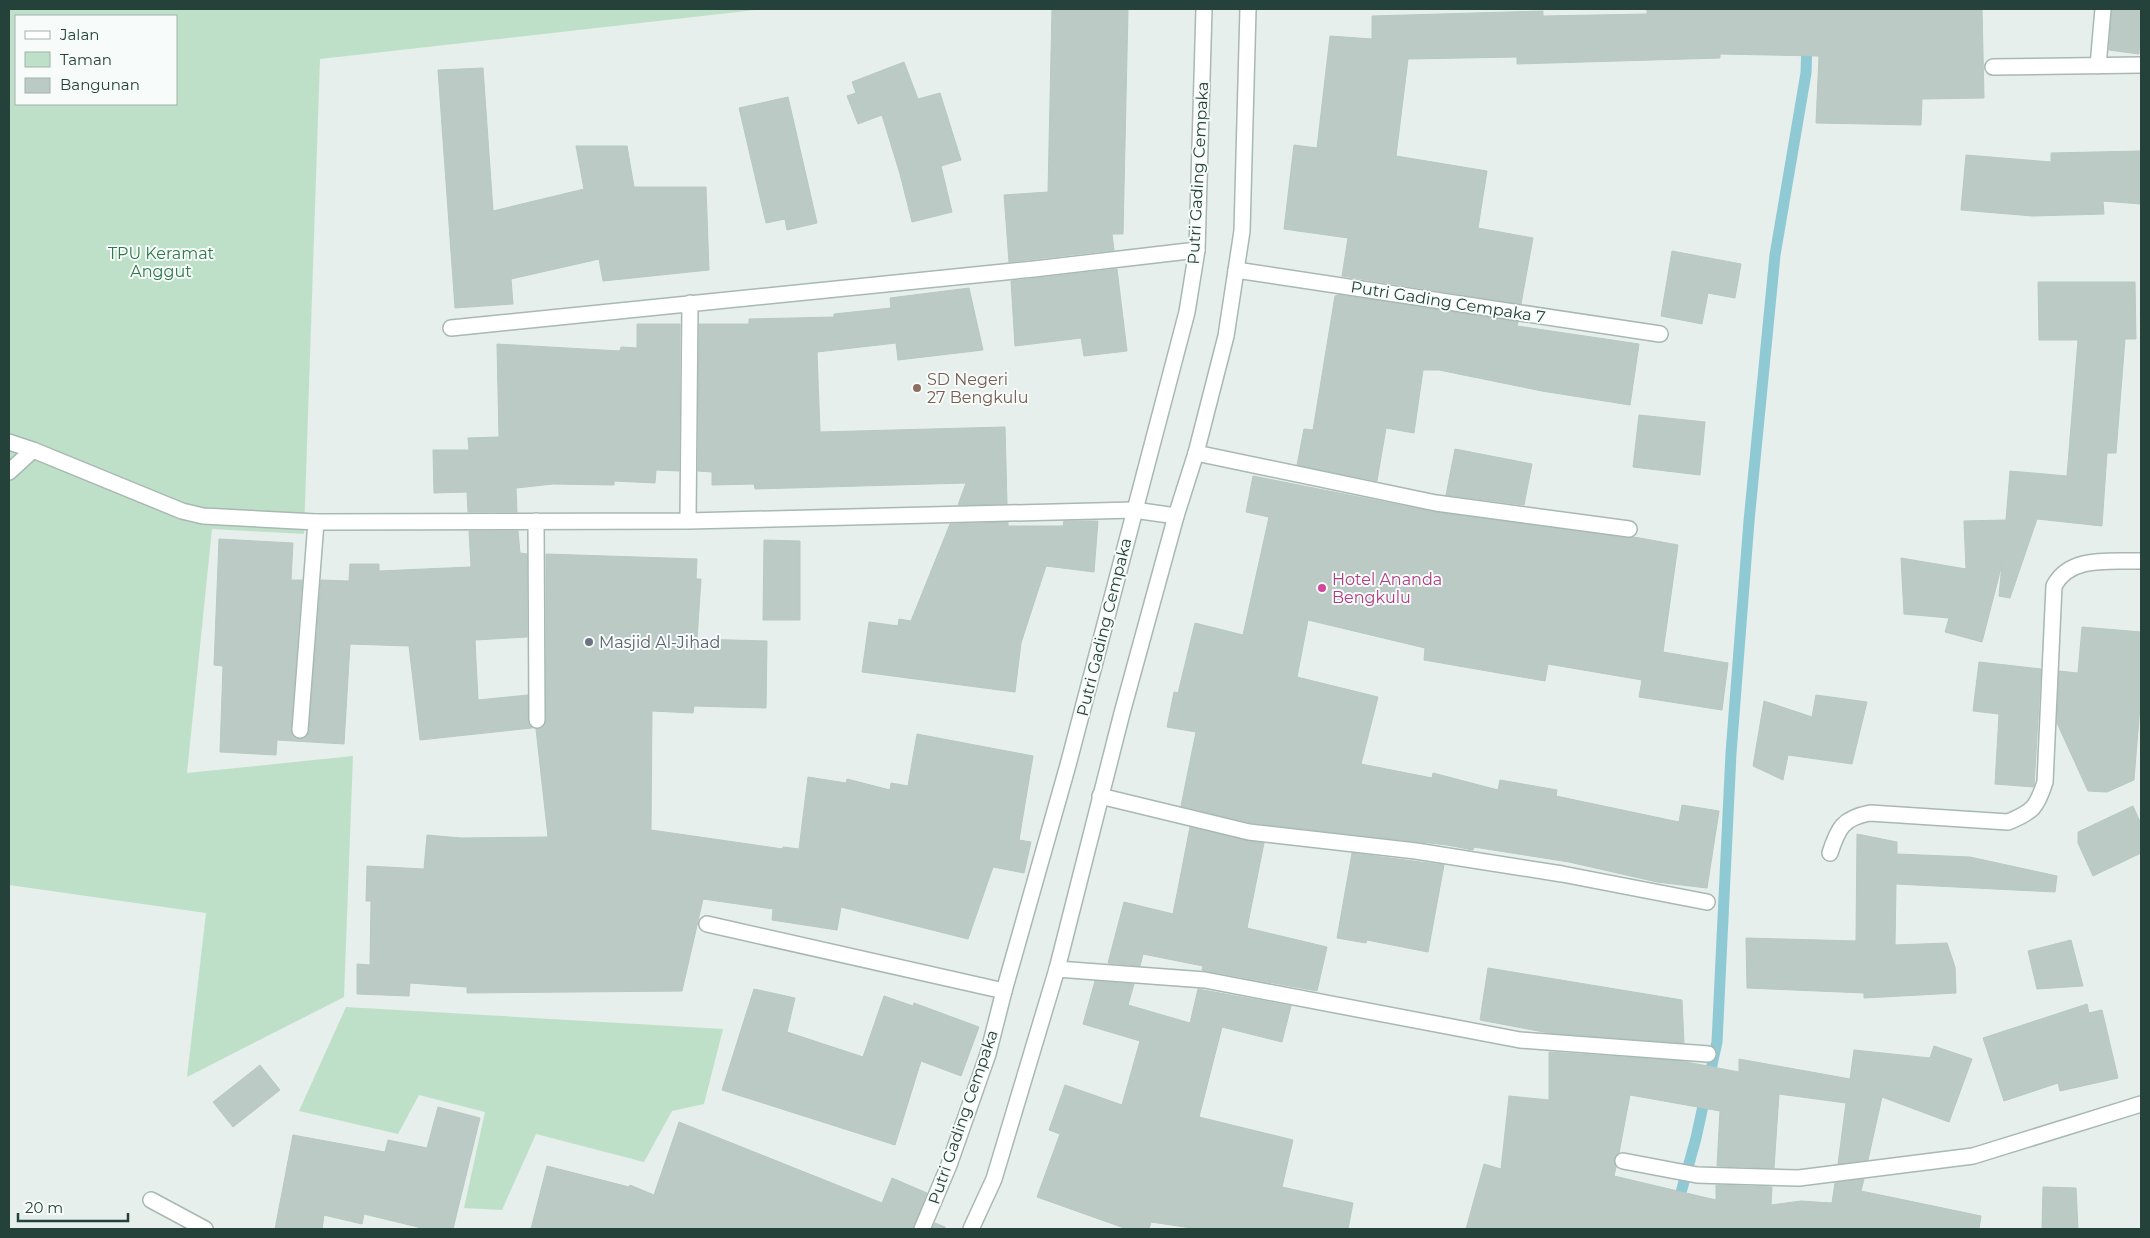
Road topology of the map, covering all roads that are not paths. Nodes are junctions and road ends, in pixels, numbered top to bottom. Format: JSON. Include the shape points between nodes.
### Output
{"nodes":[{"id":1,"x":1204,"y":9,"type":"edge"},
{"id":2,"x":1248,"y":9,"type":"edge"},
{"id":3,"x":2103,"y":9,"type":"edge"},
{"id":4,"x":2141,"y":65,"type":"edge"},
{"id":5,"x":2098,"y":66,"type":"junction"},
{"id":6,"x":1993,"y":67,"type":"dead end"},
{"id":7,"x":1197,"y":250,"type":"junction"},
{"id":8,"x":1236,"y":270,"type":"junction"},
{"id":9,"x":690,"y":303,"type":"junction"},
{"id":10,"x":451,"y":328,"type":"dead end"},
{"id":11,"x":1660,"y":334,"type":"dead end"},
{"id":12,"x":9,"y":442,"type":"edge"},
{"id":13,"x":33,"y":450,"type":"junction"},
{"id":14,"x":1196,"y":453,"type":"junction"},
{"id":15,"x":9,"y":472,"type":"edge"},
{"id":16,"x":1134,"y":510,"type":"junction"},
{"id":17,"x":1176,"y":516,"type":"junction"},
{"id":18,"x":536,"y":520,"type":"junction"},
{"id":19,"x":688,"y":520,"type":"junction"},
{"id":20,"x":316,"y":522,"type":"junction"},
{"id":21,"x":1629,"y":529,"type":"dead end"},
{"id":22,"x":2141,"y":561,"type":"edge"},
{"id":23,"x":537,"y":720,"type":"dead end"},
{"id":24,"x":300,"y":730,"type":"dead end"},
{"id":25,"x":1100,"y":796,"type":"junction"},
{"id":26,"x":1830,"y":853,"type":"dead end"},
{"id":27,"x":1708,"y":902,"type":"dead end"},
{"id":28,"x":707,"y":924,"type":"dead end"},
{"id":29,"x":1057,"y":969,"type":"junction"},
{"id":30,"x":1004,"y":991,"type":"junction"},
{"id":31,"x":1708,"y":1054,"type":"dead end"},
{"id":32,"x":2141,"y":1104,"type":"edge"},
{"id":33,"x":1623,"y":1161,"type":"dead end"},
{"id":34,"x":151,"y":1200,"type":"dead end"},
{"id":35,"x":205,"y":1229,"type":"edge"},
{"id":36,"x":922,"y":1229,"type":"edge"},
{"id":37,"x":972,"y":1229,"type":"edge"}],
"edges":[{"from":1,"to":7,"type":"street","name":"Putri Gading Cempaka"},
{"from":2,"to":8,"type":"street","via":[[1242,231]]},
{"from":3,"to":5,"type":"street"},
{"from":4,"to":5,"type":"street"},
{"from":5,"to":6,"type":"street"},
{"from":7,"to":9,"type":"street"},
{"from":7,"to":16,"type":"street","name":"Putri Gading Cempaka","via":[[1186,312]]},
{"from":8,"to":11,"type":"street","name":"Putri Gading Cempaka 7"},
{"from":8,"to":14,"type":"street","via":[[1226,336]]},
{"from":9,"to":10,"type":"street"},
{"from":9,"to":19,"type":"street"},
{"from":12,"to":13,"type":"street"},
{"from":13,"to":15,"type":"street"},
{"from":13,"to":20,"type":"street","via":[[203,516]]},
{"from":14,"to":17,"type":"street"},
{"from":14,"to":21,"type":"street","via":[[1436,503]]},
{"from":16,"to":17,"type":"street"},
{"from":16,"to":19,"type":"street"},
{"from":16,"to":30,"type":"street","name":"Putri Gading Cempaka","via":[[1068,765]]},
{"from":17,"to":25,"type":"street"},
{"from":18,"to":19,"type":"street"},
{"from":18,"to":20,"type":"street"},
{"from":18,"to":23,"type":"street"},
{"from":20,"to":24,"type":"street"},
{"from":22,"to":26,"type":"street","via":[[2086,563],[2070,568],[2054,586],[2046,782],[2038,805],[2025,816],[2008,822],[1870,813],[1855,816],[1836,833]]},
{"from":25,"to":27,"type":"street","via":[[1249,832],[1416,851]]},
{"from":25,"to":29,"type":"street"},
{"from":28,"to":30,"type":"street"},
{"from":29,"to":31,"type":"street","via":[[1205,980],[1520,1040]]},
{"from":29,"to":37,"type":"street","via":[[994,1179]]},
{"from":30,"to":36,"type":"street","name":"Putri Gading Cempaka","via":[[988,1054]]},
{"from":32,"to":33,"type":"street","via":[[1973,1156],[1799,1178],[1697,1175]]},
{"from":34,"to":35,"type":"street"}]}
